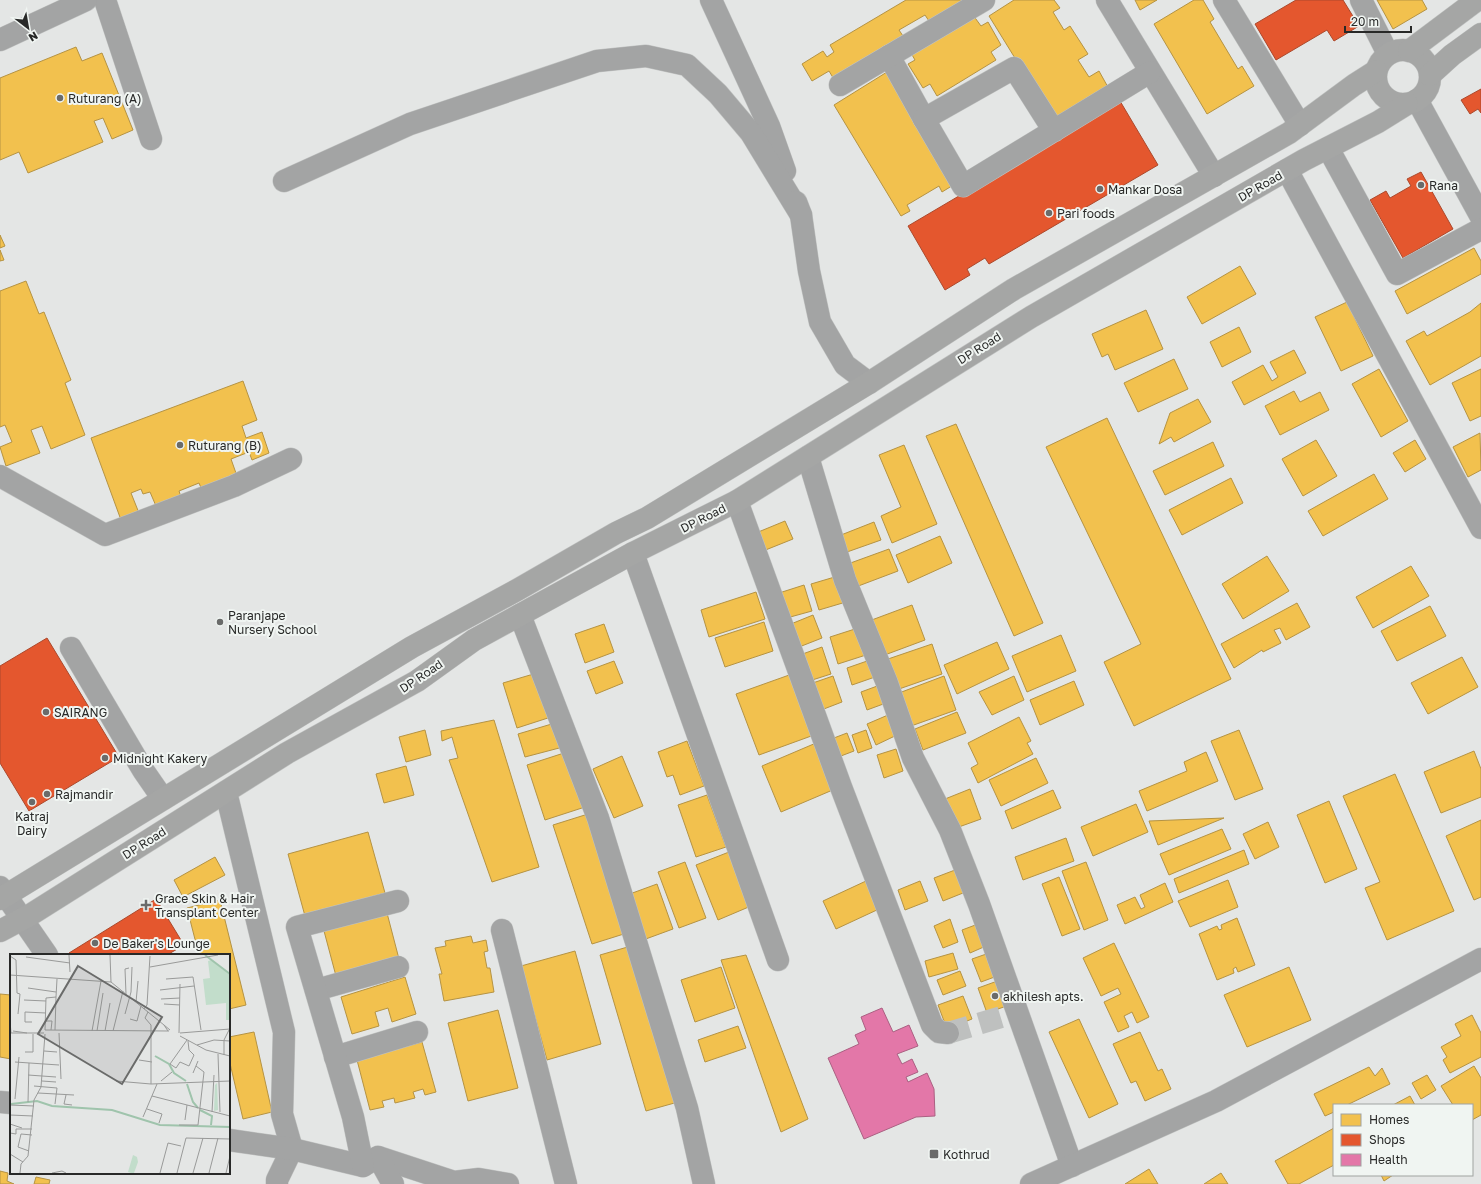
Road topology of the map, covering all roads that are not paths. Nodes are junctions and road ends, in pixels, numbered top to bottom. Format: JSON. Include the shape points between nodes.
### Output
{"nodes":[{"id":1,"x":86,"y":0,"type":"edge"},
{"id":2,"x":105,"y":0,"type":"edge"},
{"id":3,"x":711,"y":0,"type":"edge"},
{"id":4,"x":984,"y":0,"type":"edge"},
{"id":5,"x":1107,"y":0,"type":"edge"},
{"id":6,"x":1224,"y":0,"type":"edge"},
{"id":7,"x":1361,"y":0,"type":"edge"},
{"id":8,"x":1476,"y":0,"type":"edge"},
{"id":9,"x":1481,"y":34,"type":"edge"},
{"id":10,"x":0,"y":40,"type":"edge"},
{"id":11,"x":889,"y":56,"type":"junction"},
{"id":12,"x":1391,"y":59,"type":"junction"},
{"id":13,"x":1150,"y":72,"type":"junction"},
{"id":14,"x":1430,"y":75,"type":"junction"},
{"id":15,"x":840,"y":85,"type":"dead end"},
{"id":16,"x":1412,"y":102,"type":"junction"},
{"id":17,"x":924,"y":119,"type":"junction"},
{"id":18,"x":1300,"y":125,"type":"junction"},
{"id":19,"x":1054,"y":131,"type":"junction"},
{"id":20,"x":151,"y":139,"type":"dead end"},
{"id":21,"x":1328,"y":148,"type":"junction"},
{"id":22,"x":1287,"y":170,"type":"junction"},
{"id":23,"x":1214,"y":176,"type":"junction"},
{"id":24,"x":284,"y":181,"type":"dead end"},
{"id":25,"x":801,"y":215,"type":"junction"},
{"id":26,"x":1481,"y":217,"type":"edge"},
{"id":27,"x":1481,"y":229,"type":"edge"},
{"id":28,"x":869,"y":383,"type":"junction"},
{"id":29,"x":808,"y":457,"type":"junction"},
{"id":30,"x":291,"y":459,"type":"dead end"},
{"id":31,"x":0,"y":476,"type":"edge"},
{"id":32,"x":737,"y":500,"type":"junction"},
{"id":33,"x":1481,"y":528,"type":"edge"},
{"id":34,"x":633,"y":553,"type":"junction"},
{"id":35,"x":520,"y":615,"type":"junction"},
{"id":36,"x":71,"y":648,"type":"dead end"},
{"id":37,"x":226,"y":792,"type":"junction"},
{"id":38,"x":163,"y":799,"type":"junction"},
{"id":39,"x":2,"y":894,"type":"edge"},
{"id":40,"x":398,"y":901,"type":"dead end"},
{"id":41,"x":22,"y":919,"type":"junction"},
{"id":42,"x":502,"y":930,"type":"dead end"},
{"id":43,"x":0,"y":931,"type":"edge"},
{"id":44,"x":46,"y":954,"type":"edge"},
{"id":45,"x":1481,"y":959,"type":"edge"},
{"id":46,"x":778,"y":960,"type":"dead end"},
{"id":47,"x":398,"y":967,"type":"dead end"},
{"id":48,"x":316,"y":990,"type":"junction"},
{"id":49,"x":417,"y":1032,"type":"dead end"},
{"id":50,"x":948,"y":1033,"type":"dead end"},
{"id":51,"x":335,"y":1057,"type":"junction"},
{"id":52,"x":0,"y":1102,"type":"edge"},
{"id":53,"x":10,"y":1103,"type":"edge"},
{"id":54,"x":230,"y":1140,"type":"edge"},
{"id":55,"x":292,"y":1149,"type":"junction"},
{"id":56,"x":371,"y":1162,"type":"junction"},
{"id":57,"x":1072,"y":1166,"type":"junction"},
{"id":58,"x":455,"y":1183,"type":"edge"},
{"id":59,"x":277,"y":1184,"type":"edge"},
{"id":60,"x":393,"y":1184,"type":"edge"},
{"id":61,"x":508,"y":1184,"type":"edge"},
{"id":62,"x":566,"y":1184,"type":"edge"},
{"id":63,"x":704,"y":1184,"type":"edge"},
{"id":64,"x":1031,"y":1184,"type":"edge"}],
"edges":[{"from":1,"to":10,"type":"street"},
{"from":2,"to":20,"type":"street"},
{"from":3,"to":25,"type":"street","via":[[769,126]]},
{"from":4,"to":11,"type":"street"},
{"from":5,"to":13,"type":"street"},
{"from":6,"to":18,"type":"street"},
{"from":7,"to":12,"type":"street"},
{"from":8,"to":12,"type":"main road"},
{"from":9,"to":14,"type":"main road"},
{"from":11,"to":15,"type":"street"},
{"from":11,"to":17,"type":"street"},
{"from":12,"to":14,"type":"main road","via":[[1419,56],[1426,63]]},
{"from":12,"to":16,"type":"main road","via":[[1376,83],[1379,92],[1392,102]]},
{"from":12,"to":18,"type":"main road"},
{"from":13,"to":19,"type":"street"},
{"from":13,"to":23,"type":"street"},
{"from":14,"to":16,"type":"main road","via":[[1425,93]]},
{"from":16,"to":21,"type":"main road","name":"DP Road"},
{"from":16,"to":26,"type":"street"},
{"from":17,"to":19,"type":"street","via":[[1014,68]]},
{"from":17,"to":19,"type":"street","via":[[963,186]]},
{"from":18,"to":23,"type":"main road"},
{"from":21,"to":22,"type":"main road","name":"DP Road"},
{"from":21,"to":27,"type":"street","via":[[1396,274]]},
{"from":22,"to":29,"type":"main road","name":"DP Road","via":[[1030,317]]},
{"from":22,"to":33,"type":"street"},
{"from":23,"to":28,"type":"main road","via":[[1014,290]]},
{"from":24,"to":25,"type":"street","via":[[410,124],[597,61],[646,56],[687,65],[718,94],[751,133]]},
{"from":25,"to":28,"type":"street","via":[[809,272],[820,322],[845,365]]},
{"from":28,"to":38,"type":"main road","via":[[648,518],[616,533],[412,647]]},
{"from":29,"to":32,"type":"main road","name":"DP Road"},
{"from":29,"to":57,"type":"street","via":[[845,580],[887,683],[913,758],[950,830],[979,904]]},
{"from":30,"to":31,"type":"street","via":[[234,486],[105,536]]},
{"from":32,"to":34,"type":"main road","name":"DP Road"},
{"from":32,"to":50,"type":"street","via":[[841,787],[932,1025],[939,1032]]},
{"from":34,"to":35,"type":"main road","name":"DP Road"},
{"from":34,"to":46,"type":"street"},
{"from":35,"to":37,"type":"main road","name":"DP Road","via":[[474,640],[417,681],[287,753]]},
{"from":35,"to":63,"type":"street","via":[[598,818],[687,1108]]},
{"from":36,"to":38,"type":"street"},
{"from":37,"to":41,"type":"main road","name":"DP Road"},
{"from":37,"to":55,"type":"street","via":[[284,1032],[282,1114]]},
{"from":38,"to":39,"type":"main road"},
{"from":39,"to":41,"type":"street"},
{"from":40,"to":48,"type":"street","via":[[297,927]]},
{"from":41,"to":43,"type":"main road","name":"DP Road"},
{"from":41,"to":44,"type":"street"},
{"from":42,"to":62,"type":"street"},
{"from":45,"to":57,"type":"street","via":[[1216,1101]]},
{"from":47,"to":48,"type":"street"},
{"from":48,"to":51,"type":"street"},
{"from":49,"to":51,"type":"street"},
{"from":51,"to":56,"type":"street","via":[[353,1117]]},
{"from":52,"to":53,"type":"street"},
{"from":54,"to":55,"type":"street"},
{"from":55,"to":56,"type":"street"},
{"from":55,"to":59,"type":"street"},
{"from":56,"to":58,"type":"street"},
{"from":56,"to":60,"type":"street"},
{"from":57,"to":64,"type":"street"},
{"from":58,"to":61,"type":"street","via":[[480,1179]]}]}
